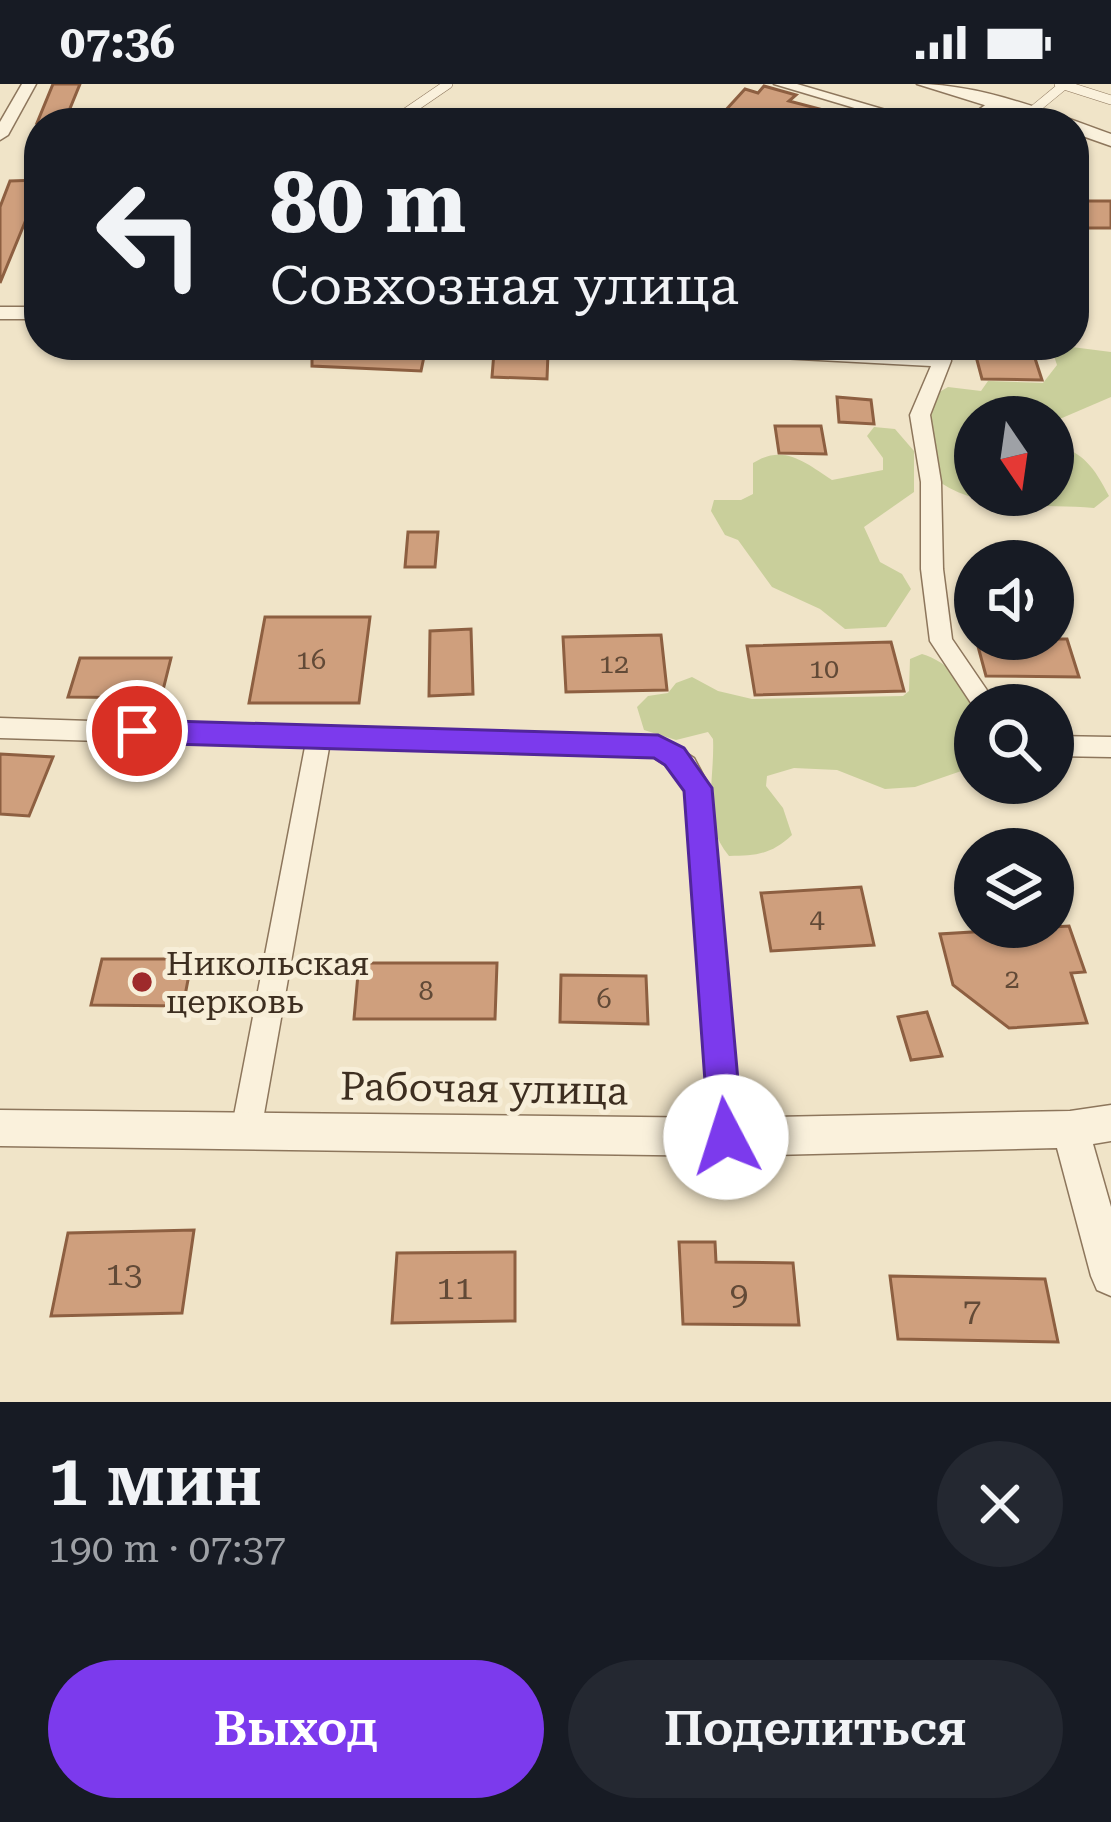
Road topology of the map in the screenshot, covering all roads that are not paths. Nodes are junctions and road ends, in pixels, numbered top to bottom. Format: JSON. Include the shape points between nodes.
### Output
{"nodes":[{"id":1,"x":29,"y":84,"type":"edge"},
{"id":2,"x":448,"y":84,"type":"edge"},
{"id":3,"x":781,"y":84,"type":"edge"},
{"id":4,"x":926,"y":84,"type":"edge"},
{"id":5,"x":1062,"y":85,"type":"edge"},
{"id":6,"x":1111,"y":100,"type":"edge"},
{"id":7,"x":997,"y":104,"type":"junction"},
{"id":8,"x":413,"y":108,"type":"edge"},
{"id":9,"x":868,"y":108,"type":"edge"},
{"id":10,"x":991,"y":108,"type":"edge"},
{"id":11,"x":1012,"y":108,"type":"edge"},
{"id":12,"x":1036,"y":108,"type":"edge"},
{"id":13,"x":6,"y":109,"type":"edge"},
{"id":14,"x":0,"y":135,"type":"edge"},
{"id":15,"x":939,"y":360,"type":"edge"},
{"id":16,"x":971,"y":684,"type":"edge"},
{"id":17,"x":0,"y":728,"type":"edge"},
{"id":18,"x":319,"y":736,"type":"junction"},
{"id":19,"x":1074,"y":746,"type":"edge"},
{"id":20,"x":1111,"y":747,"type":"edge"},
{"id":21,"x":1111,"y":1123,"type":"edge"},
{"id":22,"x":0,"y":1128,"type":"edge"},
{"id":23,"x":1070,"y":1129,"type":"junction"},
{"id":24,"x":246,"y":1131,"type":"junction"},
{"id":25,"x":726,"y":1137,"type":"junction"},
{"id":26,"x":1111,"y":1276,"type":"edge"}],
"edges":[{"from":1,"to":13,"type":"street"},
{"from":2,"to":8,"type":"lane"},
{"from":3,"to":9,"type":"street"},
{"from":4,"to":7,"type":"street"},
{"from":5,"to":6,"type":"lane"},
{"from":5,"to":12,"type":"lane"},
{"from":7,"to":10,"type":"street"},
{"from":7,"to":11,"type":"street"},
{"from":13,"to":14,"type":"street"},
{"from":15,"to":16,"type":"street","via":[[920,415],[932,482],[932,569],[941,641]]},
{"from":17,"to":18,"type":"street"},
{"from":18,"to":24,"type":"street"},
{"from":18,"to":25,"type":"street","via":[[658,747],[685,765],[698,788]]},
{"from":19,"to":20,"type":"street"},
{"from":21,"to":23,"type":"street","name":"Рабочая улица"},
{"from":22,"to":24,"type":"street","name":"Рабочая улица"},
{"from":23,"to":25,"type":"street","name":"Рабочая улица"},
{"from":23,"to":26,"type":"street"},
{"from":24,"to":25,"type":"street","name":"Рабочая улица"}]}
